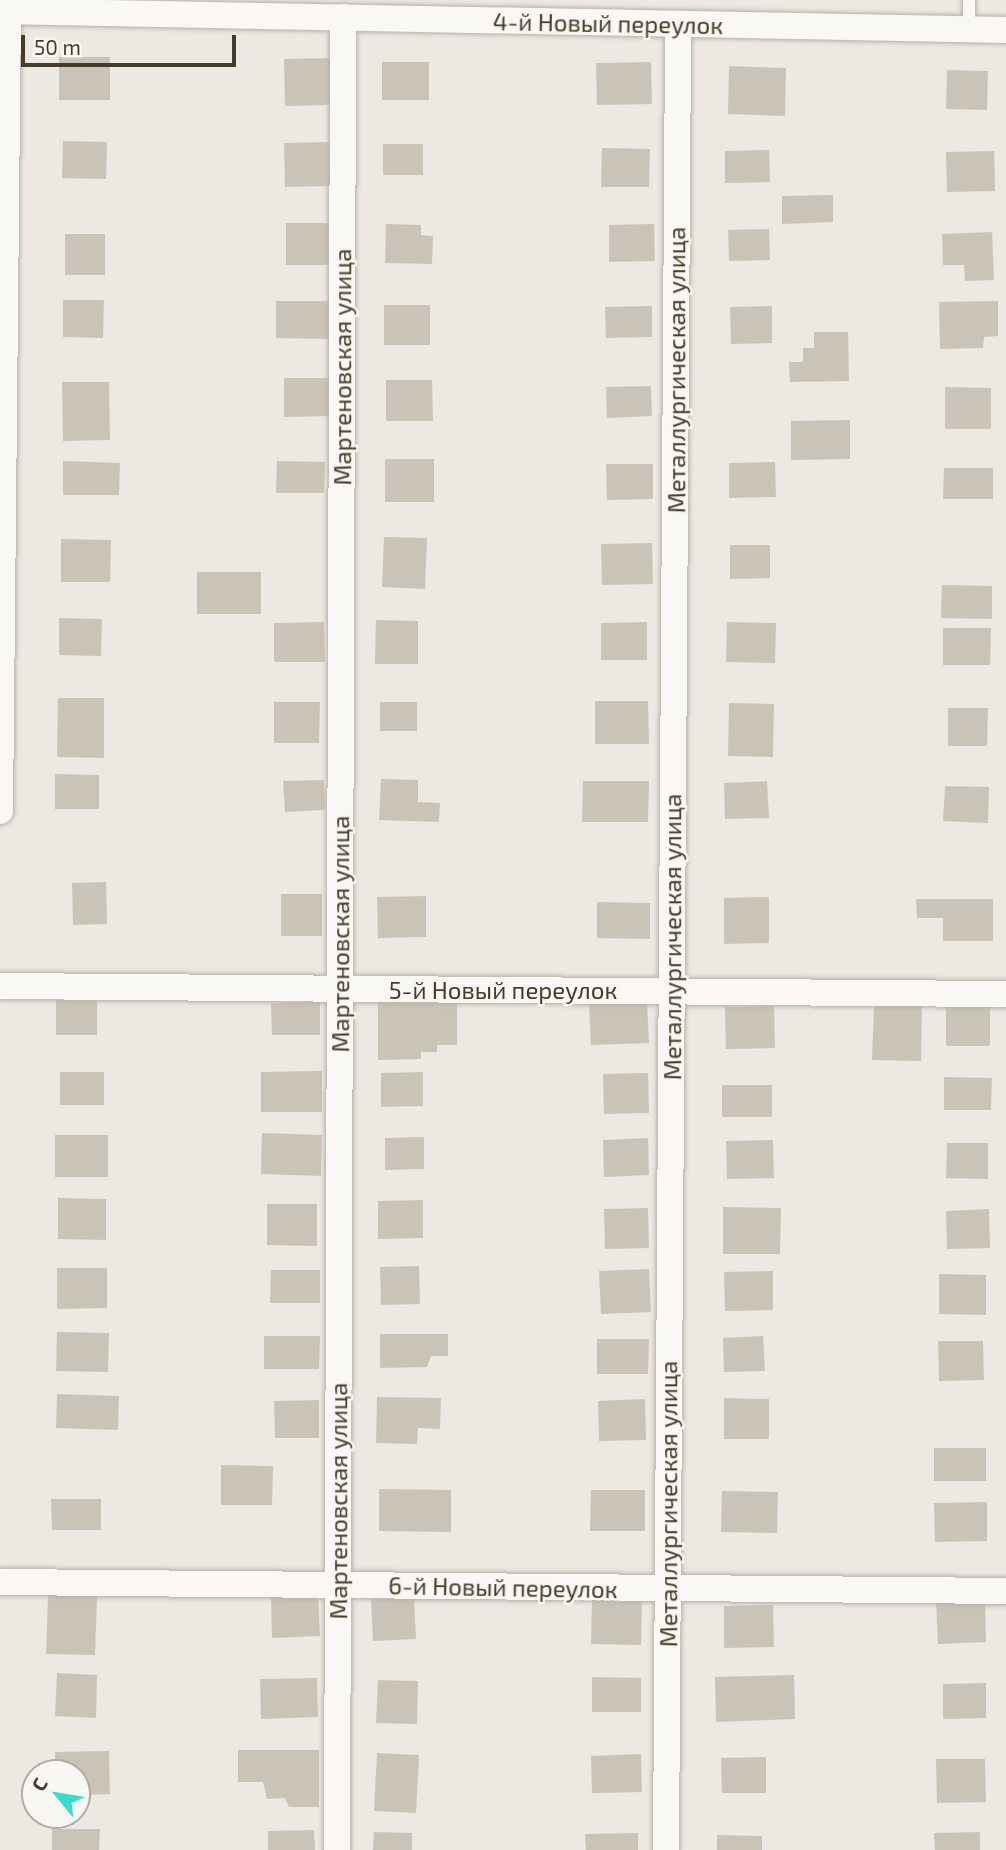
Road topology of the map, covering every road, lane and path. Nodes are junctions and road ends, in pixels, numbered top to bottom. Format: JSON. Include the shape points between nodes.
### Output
{"nodes":[{"id":1,"x":969,"y":0,"type":"edge"},
{"id":2,"x":4,"y":11,"type":"edge"},
{"id":3,"x":598,"y":11,"type":"edge"},
{"id":4,"x":745,"y":13,"type":"edge"},
{"id":5,"x":342,"y":18,"type":"junction"},
{"id":6,"x":678,"y":24,"type":"junction"},
{"id":7,"x":969,"y":29,"type":"junction"},
{"id":8,"x":1006,"y":30,"type":"edge"},
{"id":9,"x":0,"y":811,"type":"edge"},
{"id":10,"x":0,"y":986,"type":"edge"},
{"id":11,"x":340,"y":988,"type":"junction"},
{"id":12,"x":671,"y":991,"type":"junction"},
{"id":13,"x":1006,"y":994,"type":"edge"},
{"id":14,"x":0,"y":1582,"type":"edge"},
{"id":15,"x":338,"y":1585,"type":"junction"},
{"id":16,"x":667,"y":1588,"type":"junction"},
{"id":17,"x":1006,"y":1591,"type":"edge"},
{"id":18,"x":337,"y":1850,"type":"edge"},
{"id":19,"x":666,"y":1850,"type":"edge"}],
"edges":[{"from":1,"to":7,"type":"lane"},
{"from":2,"to":5,"type":"street","name":"4-й Новый переулок"},
{"from":2,"to":9,"type":"street"},
{"from":3,"to":5,"type":"street","name":"4-й Новый переулок"},
{"from":3,"to":6,"type":"street","name":"4-й Новый переулок"},
{"from":4,"to":6,"type":"street","name":"4-й Новый переулок"},
{"from":4,"to":7,"type":"street","name":"4-й Новый переулок"},
{"from":5,"to":11,"type":"street","name":"Мартеновская улица"},
{"from":6,"to":12,"type":"street","name":"Металлургическая улица"},
{"from":7,"to":8,"type":"street","name":"4-й Новый переулок"},
{"from":10,"to":11,"type":"street","name":"5-й Новый переулок"},
{"from":11,"to":12,"type":"street","name":"5-й Новый переулок"},
{"from":11,"to":15,"type":"street","name":"Мартеновская улица"},
{"from":12,"to":13,"type":"street","name":"5-й Новый переулок"},
{"from":12,"to":16,"type":"street","name":"Металлургическая улица"},
{"from":14,"to":15,"type":"street","name":"6-й Новый переулок"},
{"from":15,"to":16,"type":"street","name":"6-й Новый переулок"},
{"from":15,"to":18,"type":"street","name":"Мартеновская улица"},
{"from":16,"to":17,"type":"street","name":"6-й Новый переулок"},
{"from":16,"to":19,"type":"street","name":"Металлургическая улица"}]}
